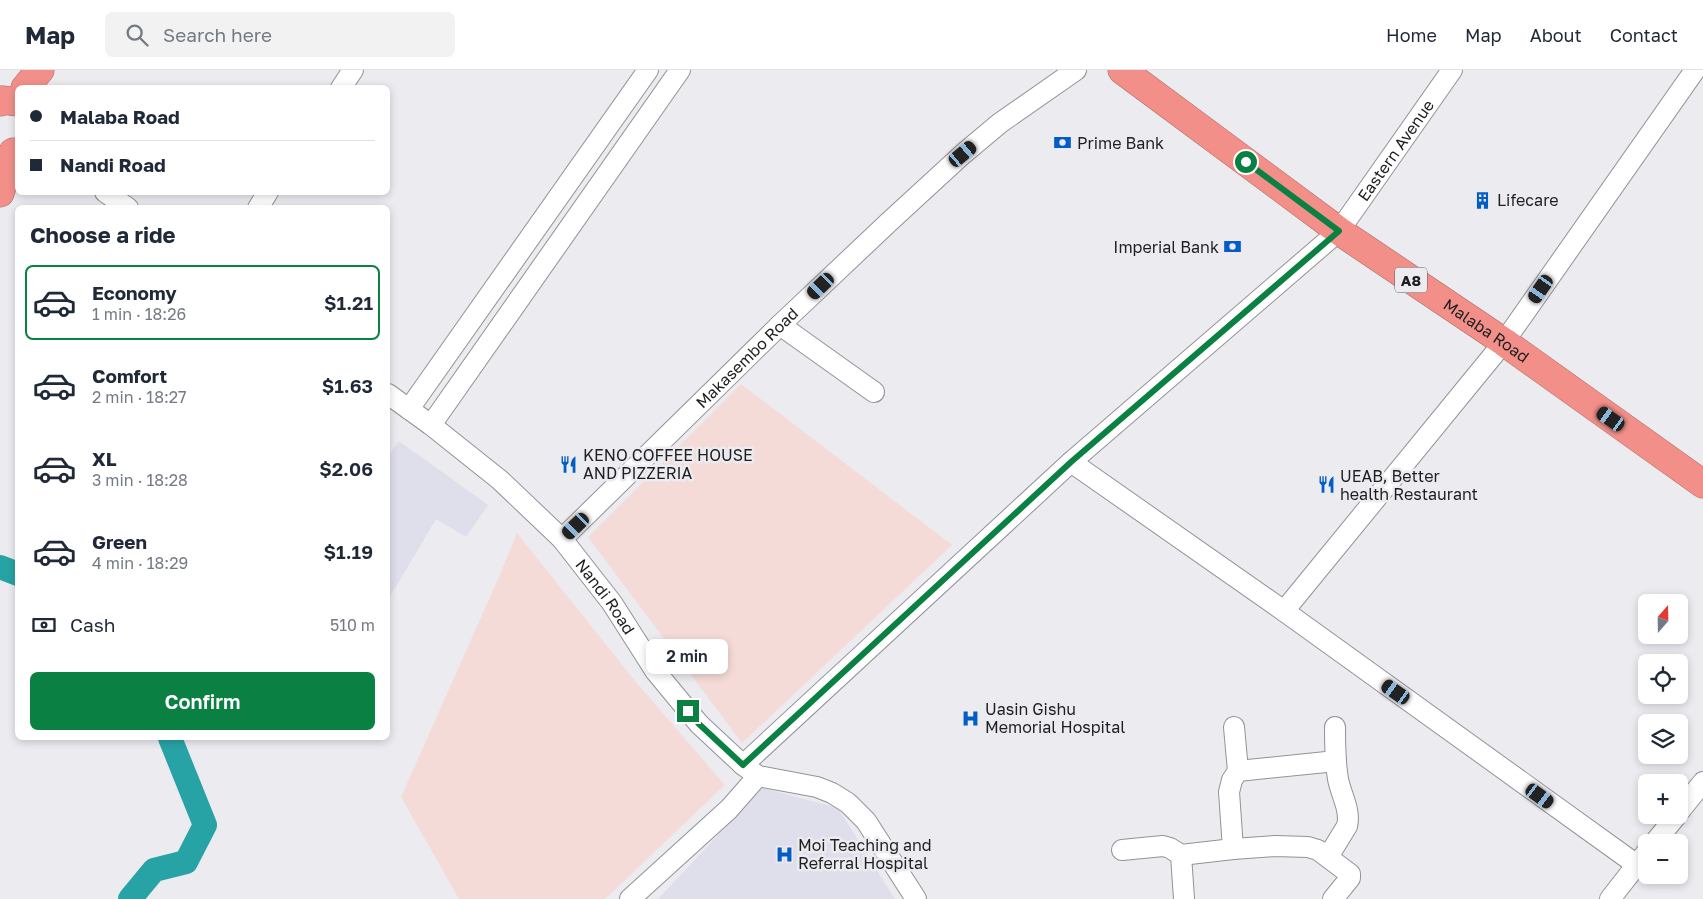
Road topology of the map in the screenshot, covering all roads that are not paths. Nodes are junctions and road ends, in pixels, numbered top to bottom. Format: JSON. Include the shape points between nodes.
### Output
{"nodes":[{"id":1,"x":40,"y":70,"type":"edge"},
{"id":2,"x":48,"y":70,"type":"edge"},
{"id":3,"x":353,"y":70,"type":"edge"},
{"id":4,"x":648,"y":70,"type":"edge"},
{"id":5,"x":680,"y":70,"type":"edge"},
{"id":6,"x":1076,"y":70,"type":"edge"},
{"id":7,"x":1122,"y":70,"type":"edge"},
{"id":8,"x":1452,"y":70,"type":"edge"},
{"id":9,"x":1694,"y":70,"type":"edge"},
{"id":10,"x":24,"y":85,"type":"edge"},
{"id":11,"x":40,"y":85,"type":"edge"},
{"id":12,"x":343,"y":85,"type":"edge"},
{"id":13,"x":7,"y":150,"type":"edge"},
{"id":14,"x":0,"y":193,"type":"edge"},
{"id":15,"x":109,"y":195,"type":"edge"},
{"id":16,"x":124,"y":205,"type":"edge"},
{"id":17,"x":1339,"y":231,"type":"junction"},
{"id":18,"x":780,"y":325,"type":"junction"},
{"id":19,"x":1504,"y":342,"type":"junction"},
{"id":20,"x":874,"y":392,"type":"dead end"},
{"id":21,"x":390,"y":395,"type":"edge"},
{"id":22,"x":409,"y":409,"type":"junction"},
{"id":23,"x":431,"y":425,"type":"junction"},
{"id":24,"x":1071,"y":462,"type":"junction"},
{"id":25,"x":1703,"y":484,"type":"edge"},
{"id":26,"x":562,"y":539,"type":"junction"},
{"id":27,"x":1284,"y":611,"type":"junction"},
{"id":28,"x":1234,"y":727,"type":"dead end"},
{"id":29,"x":1335,"y":727,"type":"dead end"},
{"id":30,"x":1336,"y":761,"type":"junction"},
{"id":31,"x":751,"y":771,"type":"junction"},
{"id":32,"x":1238,"y":771,"type":"junction"},
{"id":33,"x":1703,"y":782,"type":"edge"},
{"id":34,"x":1688,"y":801,"type":"edge"},
{"id":35,"x":1670,"y":824,"type":"edge"},
{"id":36,"x":1662,"y":834,"type":"edge"},
{"id":37,"x":1233,"y":849,"type":"junction"},
{"id":38,"x":1122,"y":850,"type":"dead end"},
{"id":39,"x":1181,"y":855,"type":"junction"},
{"id":40,"x":1638,"y":856,"type":"edge"},
{"id":41,"x":1328,"y":857,"type":"junction"},
{"id":42,"x":1638,"y":864,"type":"edge"},
{"id":43,"x":630,"y":899,"type":"edge"},
{"id":44,"x":916,"y":899,"type":"edge"},
{"id":45,"x":1184,"y":899,"type":"edge"},
{"id":46,"x":1333,"y":899,"type":"edge"},
{"id":47,"x":1610,"y":899,"type":"edge"}],
"edges":[{"from":1,"to":10,"type":"highway"},
{"from":2,"to":11,"type":"highway"},
{"from":3,"to":12,"type":"street"},
{"from":4,"to":22,"type":"street"},
{"from":5,"to":23,"type":"street"},
{"from":6,"to":18,"type":"street","name":"Makasembo Road","via":[[1000,123],[963,154]]},
{"from":7,"to":17,"type":"highway","name":"Malaba Road","number":"A8"},
{"from":8,"to":17,"type":"street","name":"Eastern Avenue"},
{"from":9,"to":19,"type":"street"},
{"from":13,"to":14,"type":"highway"},
{"from":15,"to":16,"type":"street"},
{"from":17,"to":19,"type":"highway","name":"Malaba Road","number":"A8"},
{"from":17,"to":24,"type":"street","name":"Eastern Avenue"},
{"from":18,"to":20,"type":"street"},
{"from":18,"to":26,"type":"street","name":"Makasembo Road"},
{"from":19,"to":25,"type":"highway","name":"Malaba Road","number":"A8"},
{"from":19,"to":27,"type":"street"},
{"from":21,"to":22,"type":"street","name":"Nandi Road"},
{"from":22,"to":23,"type":"street","name":"Nandi Road"},
{"from":23,"to":26,"type":"street","name":"Nandi Road","via":[[500,480]]},
{"from":24,"to":27,"type":"street"},
{"from":24,"to":31,"type":"street","name":"Eastern Avenue"},
{"from":26,"to":31,"type":"street","name":"Nandi Road","via":[[612,603],[656,672],[699,724]]},
{"from":27,"to":40,"type":"street"},
{"from":28,"to":32,"type":"street"},
{"from":29,"to":30,"type":"street"},
{"from":30,"to":32,"type":"street"},
{"from":30,"to":41,"type":"street","via":[[1348,821]]},
{"from":31,"to":43,"type":"street","name":"Eastern Avenue","via":[[729,809]]},
{"from":31,"to":44,"type":"street","via":[[817,787],[848,803],[866,821]]},
{"from":32,"to":37,"type":"street","via":[[1229,792]]},
{"from":33,"to":34,"type":"street"},
{"from":35,"to":36,"type":"street"},
{"from":37,"to":39,"type":"street"},
{"from":37,"to":41,"type":"street","via":[[1308,847]]},
{"from":38,"to":39,"type":"street","via":[[1163,846]]},
{"from":39,"to":45,"type":"street"},
{"from":41,"to":46,"type":"street","via":[[1350,874]]},
{"from":42,"to":47,"type":"street"}]}
